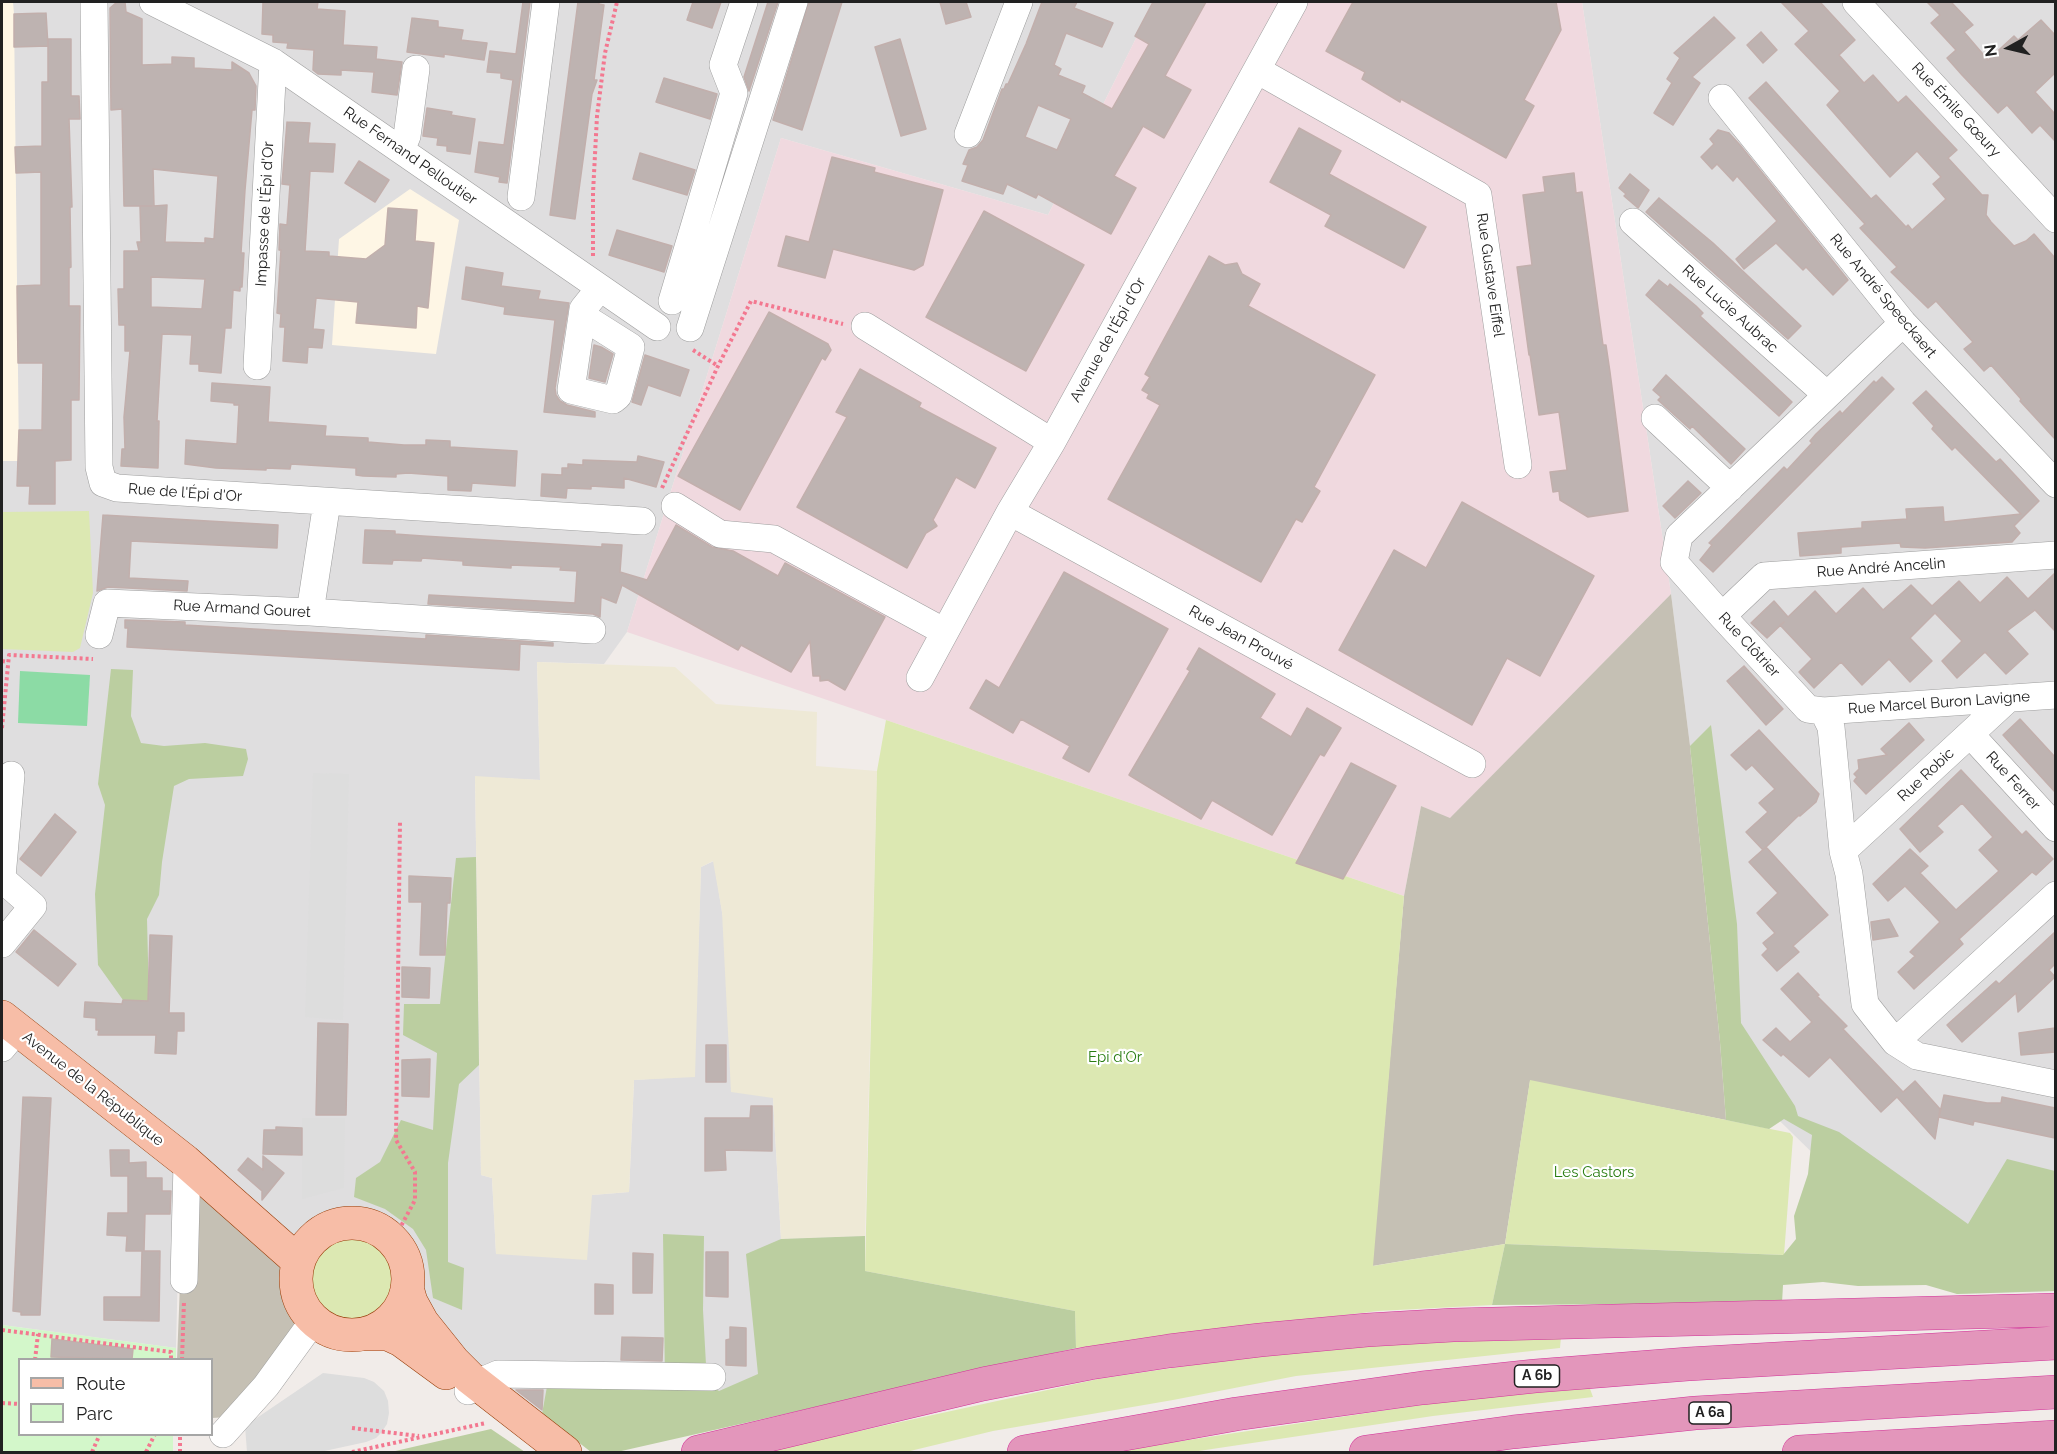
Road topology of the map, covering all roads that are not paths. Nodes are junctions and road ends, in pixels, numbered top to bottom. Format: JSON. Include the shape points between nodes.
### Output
{"nodes":[{"id":1,"x":94,"y":2,"type":"edge"},
{"id":2,"x":153,"y":2,"type":"edge"},
{"id":3,"x":546,"y":2,"type":"edge"},
{"id":4,"x":744,"y":2,"type":"edge"},
{"id":5,"x":794,"y":2,"type":"edge"},
{"id":6,"x":1019,"y":2,"type":"edge"},
{"id":7,"x":1294,"y":2,"type":"edge"},
{"id":8,"x":1856,"y":2,"type":"edge"},
{"id":9,"x":273,"y":62,"type":"junction"},
{"id":10,"x":416,"y":69,"type":"dead end"},
{"id":11,"x":1257,"y":70,"type":"junction"},
{"id":12,"x":1722,"y":98,"type":"dead end"},
{"id":13,"x":968,"y":134,"type":"dead end"},
{"id":14,"x":401,"y":150,"type":"junction"},
{"id":15,"x":521,"y":197,"type":"dead end"},
{"id":16,"x":2055,"y":219,"type":"edge"},
{"id":17,"x":1633,"y":222,"type":"dead end"},
{"id":18,"x":600,"y":288,"type":"junction"},
{"id":19,"x":672,"y":301,"type":"dead end"},
{"id":20,"x":582,"y":316,"type":"dead end"},
{"id":21,"x":1903,"y":323,"type":"junction"},
{"id":22,"x":858,"y":326,"type":"road end"},
{"id":23,"x":657,"y":327,"type":"dead end"},
{"id":24,"x":690,"y":328,"type":"dead end"},
{"id":25,"x":257,"y":366,"type":"dead end"},
{"id":26,"x":1827,"y":395,"type":"junction"},
{"id":27,"x":1655,"y":418,"type":"dead end"},
{"id":28,"x":1052,"y":442,"type":"junction"},
{"id":29,"x":1518,"y":465,"type":"dead end"},
{"id":30,"x":2055,"y":484,"type":"edge"},
{"id":31,"x":1730,"y":488,"type":"junction"},
{"id":32,"x":668,"y":500,"type":"road end"},
{"id":33,"x":327,"y":502,"type":"junction"},
{"id":34,"x":1010,"y":512,"type":"junction"},
{"id":35,"x":642,"y":521,"type":"dead end"},
{"id":36,"x":2055,"y":555,"type":"edge"},
{"id":37,"x":310,"y":612,"type":"junction"},
{"id":38,"x":1722,"y":616,"type":"junction"},
{"id":39,"x":592,"y":630,"type":"dead end"},
{"id":40,"x":945,"y":632,"type":"junction"},
{"id":41,"x":99,"y":635,"type":"road end"},
{"id":42,"x":920,"y":678,"type":"dead end"},
{"id":43,"x":2055,"y":695,"type":"edge"},
{"id":44,"x":2009,"y":698,"type":"junction"},
{"id":45,"x":1823,"y":711,"type":"junction"},
{"id":46,"x":1970,"y":734,"type":"junction"},
{"id":47,"x":1472,"y":764,"type":"dead end"},
{"id":48,"x":11,"y":775,"type":"dead end"},
{"id":49,"x":2055,"y":828,"type":"edge"},
{"id":50,"x":1843,"y":851,"type":"junction"},
{"id":51,"x":2,"y":878,"type":"edge"},
{"id":52,"x":2055,"y":895,"type":"edge"},
{"id":53,"x":2,"y":944,"type":"edge"},
{"id":54,"x":7,"y":1032,"type":"edge"},
{"id":55,"x":1895,"y":1042,"type":"junction"},
{"id":56,"x":2055,"y":1084,"type":"edge"},
{"id":57,"x":186,"y":1163,"type":"junction"},
{"id":58,"x":319,"y":1233,"type":"junction"},
{"id":59,"x":298,"y":1262,"type":"junction"},
{"id":60,"x":184,"y":1280,"type":"road end"},
{"id":61,"x":407,"y":1288,"type":"junction"},
{"id":62,"x":2055,"y":1310,"type":"edge"},
{"id":63,"x":314,"y":1320,"type":"junction"},
{"id":64,"x":364,"y":1334,"type":"junction"},
{"id":65,"x":2055,"y":1343,"type":"edge"},
{"id":66,"x":712,"y":1377,"type":"dead end"},
{"id":67,"x":472,"y":1387,"type":"junction"},
{"id":68,"x":2055,"y":1392,"type":"edge"},
{"id":69,"x":223,"y":1434,"type":"dead end"},
{"id":70,"x":2055,"y":1437,"type":"edge"},
{"id":71,"x":550,"y":1448,"type":"edge"},
{"id":72,"x":698,"y":1452,"type":"edge"},
{"id":73,"x":1024,"y":1452,"type":"edge"},
{"id":74,"x":1366,"y":1452,"type":"edge"},
{"id":75,"x":1798,"y":1452,"type":"edge"}],
"edges":[{"from":1,"to":33,"type":"street","name":"Rue de l'Épi d'Or","via":[[100,478],[107,486],[117,488]]},
{"from":2,"to":9,"type":"street","name":"Rue Fernand Pelloutier"},
{"from":3,"to":15,"type":"street"},
{"from":4,"to":19,"type":"street","via":[[723,65],[734,93]]},
{"from":5,"to":24,"type":"street"},
{"from":6,"to":13,"type":"street"},
{"from":7,"to":11,"type":"street","name":"Avenue de l'Épi d'Or"},
{"from":8,"to":16,"type":"street","name":"Rue Émile Gœury"},
{"from":9,"to":14,"type":"street","name":"Rue Fernand Pelloutier"},
{"from":9,"to":25,"type":"street","name":"Impasse de l'Épi d'Or"},
{"from":10,"to":14,"type":"street","via":[[407,136]]},
{"from":11,"to":28,"type":"street","name":"Avenue de l'Épi d'Or"},
{"from":11,"to":29,"type":"street","name":"Rue Gustave Eiffel","via":[[1478,195]]},
{"from":12,"to":21,"type":"street","name":"Rue André Speeckaert"},
{"from":14,"to":18,"type":"street","name":"Rue Fernand Pelloutier"},
{"from":17,"to":26,"type":"street","name":"Rue Lucie Aubrac"},
{"from":18,"to":20,"type":"street"},
{"from":18,"to":23,"type":"street","name":"Rue Fernand Pelloutier"},
{"from":21,"to":26,"type":"street","name":"Rue Clôtrier"},
{"from":21,"to":30,"type":"street","name":"Rue André Speeckaert"},
{"from":22,"to":28,"type":"street"},
{"from":26,"to":31,"type":"street","name":"Rue Clôtrier"},
{"from":27,"to":31,"type":"street"},
{"from":28,"to":34,"type":"street","name":"Avenue de l'Épi d'Or"},
{"from":31,"to":38,"type":"street","name":"Rue Clôtrier","via":[[1679,536],[1674,562]]},
{"from":32,"to":40,"type":"street","via":[[720,534],[774,539]]},
{"from":33,"to":35,"type":"street","name":"Rue de l'Épi d'Or"},
{"from":33,"to":37,"type":"street"},
{"from":34,"to":40,"type":"street","name":"Avenue de l'Épi d'Or"},
{"from":34,"to":47,"type":"street","name":"Rue Jean Prouvé"},
{"from":36,"to":38,"type":"street","name":"Rue André Ancelin","via":[[1764,576]]},
{"from":37,"to":39,"type":"street","name":"Rue Armand Gouret"},
{"from":37,"to":41,"type":"street","name":"Rue Armand Gouret","via":[[107,603]]},
{"from":38,"to":45,"type":"street","name":"Rue Clôtrier","via":[[1808,709]]},
{"from":40,"to":42,"type":"street","name":"Avenue de l'Épi d'Or"},
{"from":43,"to":44,"type":"street","name":"Rue Marcel Buron Lavigne"},
{"from":44,"to":45,"type":"street","name":"Rue Marcel Buron Lavigne"},
{"from":44,"to":46,"type":"street","name":"Rue Robic"},
{"from":45,"to":50,"type":"street","via":[[1831,727]]},
{"from":46,"to":49,"type":"street","name":"Rue Ferrer"},
{"from":46,"to":50,"type":"street","name":"Rue Robic"},
{"from":48,"to":51,"type":"street"},
{"from":50,"to":55,"type":"street","via":[[1865,1004]]},
{"from":51,"to":53,"type":"street","via":[[33,906]]},
{"from":52,"to":55,"type":"street"},
{"from":54,"to":57,"type":"main road","name":"Avenue de la République"},
{"from":55,"to":56,"type":"street","via":[[1917,1056]]},
{"from":57,"to":58,"type":"main road","name":"Avenue de la République","via":[[267,1218]]},
{"from":57,"to":59,"type":"main road","name":"Avenue de la République"},
{"from":57,"to":60,"type":"street"},
{"from":58,"to":59,"type":"main road","via":[[306,1245]]},
{"from":58,"to":61,"type":"main road","via":[[350,1223],[366,1224],[381,1231],[403,1255]]},
{"from":59,"to":63,"type":"main road","via":[[297,1293]]},
{"from":61,"to":64,"type":"main road","via":[[392,1318]]},
{"from":61,"to":67,"type":"main road","via":[[428,1330]]},
{"from":62,"to":72,"type":"highway","via":[[1453,1325],[1260,1340],[1124,1358],[983,1384]]},
{"from":63,"to":64,"type":"main road","via":[[346,1335]]},
{"from":63,"to":69,"type":"street","via":[[266,1386]]},
{"from":64,"to":67,"type":"main road","via":[[388,1334],[402,1340]]},
{"from":65,"to":73,"type":"highway","number":"A 6b","via":[[1688,1364],[1444,1385],[1236,1414]]},
{"from":66,"to":67,"type":"street","via":[[498,1374]]},
{"from":67,"to":71,"type":"main road"},
{"from":67,"to":71,"type":"main road","via":[[503,1419]]},
{"from":68,"to":74,"type":"highway","number":"A 6a","via":[[1685,1414]]},
{"from":70,"to":75,"type":"highway"}]}
